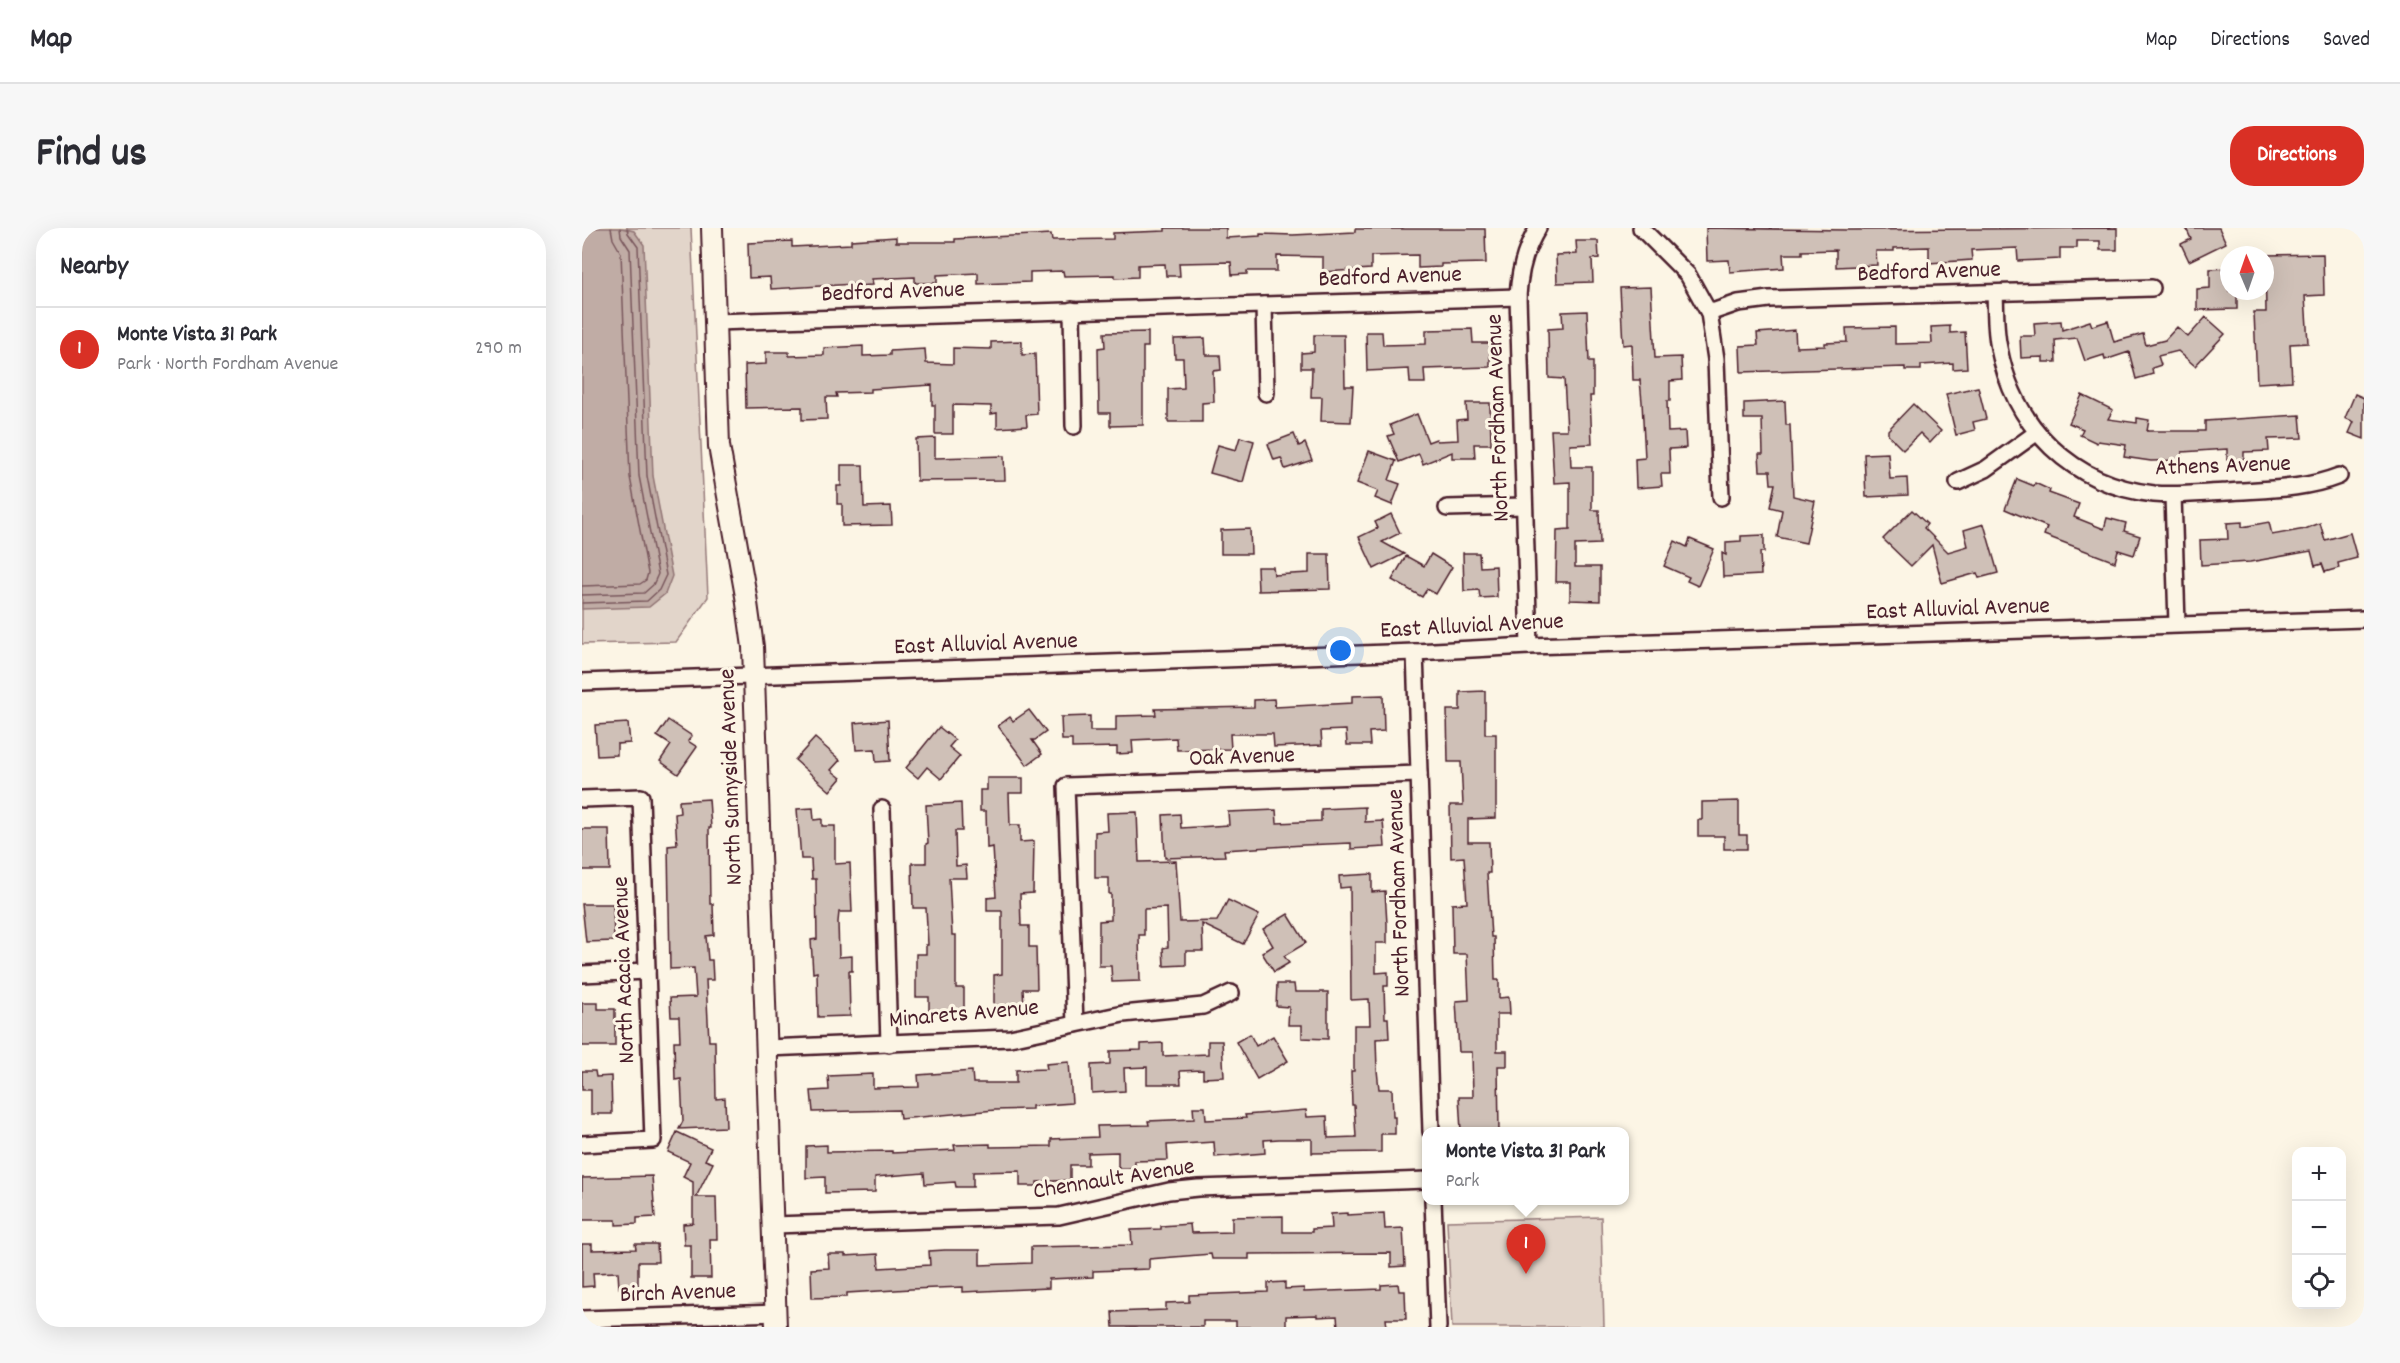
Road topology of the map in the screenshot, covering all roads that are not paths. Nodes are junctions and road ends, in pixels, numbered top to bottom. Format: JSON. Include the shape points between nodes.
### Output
{"nodes":[{"id":1,"x":712,"y":228,"type":"edge"},
{"id":2,"x":1538,"y":228,"type":"edge"},
{"id":3,"x":1641,"y":228,"type":"edge"},
{"id":4,"x":2152,"y":288,"type":"dead end"},
{"id":5,"x":1995,"y":294,"type":"junction"},
{"id":6,"x":1518,"y":297,"type":"junction"},
{"id":7,"x":1264,"y":305,"type":"junction"},
{"id":8,"x":1072,"y":310,"type":"junction"},
{"id":9,"x":1709,"y":313,"type":"junction"},
{"id":10,"x":715,"y":322,"type":"junction"},
{"id":11,"x":1266,"y":393,"type":"dead end"},
{"id":12,"x":1074,"y":426,"type":"dead end"},
{"id":13,"x":2036,"y":433,"type":"junction"},
{"id":14,"x":2339,"y":476,"type":"dead end"},
{"id":15,"x":1958,"y":482,"type":"dead end"},
{"id":16,"x":2173,"y":495,"type":"junction"},
{"id":17,"x":1720,"y":497,"type":"dead end"},
{"id":18,"x":1524,"y":506,"type":"junction"},
{"id":19,"x":1447,"y":508,"type":"dead end"},
{"id":20,"x":2364,"y":620,"type":"edge"},
{"id":21,"x":2177,"y":624,"type":"junction"},
{"id":22,"x":1529,"y":646,"type":"junction"},
{"id":23,"x":1415,"y":652,"type":"junction"},
{"id":24,"x":755,"y":676,"type":"junction"},
{"id":25,"x":582,"y":682,"type":"edge"},
{"id":26,"x":1419,"y":774,"type":"junction"},
{"id":27,"x":582,"y":799,"type":"edge"},
{"id":28,"x":882,"y":809,"type":"dead end"},
{"id":29,"x":647,"y":971,"type":"junction"},
{"id":30,"x":582,"y":974,"type":"edge"},
{"id":31,"x":1231,"y":993,"type":"dead end"},
{"id":32,"x":1075,"y":1024,"type":"junction"},
{"id":33,"x":890,"y":1044,"type":"junction"},
{"id":34,"x":767,"y":1048,"type":"junction"},
{"id":35,"x":1431,"y":1127,"type":"edge"},
{"id":36,"x":582,"y":1144,"type":"edge"},
{"id":37,"x":1422,"y":1180,"type":"edge"},
{"id":38,"x":1433,"y":1205,"type":"edge"},
{"id":39,"x":773,"y":1226,"type":"junction"},
{"id":40,"x":582,"y":1319,"type":"edge"},
{"id":41,"x":776,"y":1320,"type":"edge"},
{"id":42,"x":1438,"y":1327,"type":"edge"}],
"edges":[{"from":1,"to":10,"type":"main road","name":"North Sunnyside Avenue"},
{"from":2,"to":6,"type":"street","name":"North Fordham Avenue","via":[[1524,261]]},
{"from":3,"to":9,"type":"street","via":[[1688,275]]},
{"from":4,"to":5,"type":"street","name":"Bedford Avenue"},
{"from":5,"to":9,"type":"street","name":"Bedford Avenue","via":[[1769,299],[1738,303]]},
{"from":5,"to":13,"type":"street","name":"Athens Avenue","via":[[2003,369]]},
{"from":6,"to":7,"type":"street","name":"Bedford Avenue"},
{"from":6,"to":18,"type":"street","name":"North Fordham Avenue"},
{"from":7,"to":8,"type":"street","name":"Bedford Avenue"},
{"from":7,"to":11,"type":"street"},
{"from":8,"to":10,"type":"street","name":"Bedford Avenue"},
{"from":8,"to":12,"type":"street"},
{"from":9,"to":17,"type":"street","via":[[1716,359]]},
{"from":10,"to":24,"type":"main road","name":"North Sunnyside Avenue","via":[[719,446],[746,596]]},
{"from":13,"to":15,"type":"street","via":[[1986,469]]},
{"from":13,"to":16,"type":"street","name":"Athens Avenue","via":[[2086,473],[2132,490]]},
{"from":14,"to":16,"type":"street","name":"Athens Avenue","via":[[2304,487]]},
{"from":16,"to":21,"type":"street"},
{"from":18,"to":19,"type":"street"},
{"from":18,"to":22,"type":"street","name":"North Fordham Avenue"},
{"from":20,"to":21,"type":"street","name":"East Alluvial Avenue"},
{"from":21,"to":22,"type":"street","name":"East Alluvial Avenue"},
{"from":22,"to":23,"type":"street","name":"East Alluvial Avenue"},
{"from":23,"to":24,"type":"street","name":"East Alluvial Avenue"},
{"from":23,"to":26,"type":"street","name":"North Fordham Avenue"},
{"from":24,"to":25,"type":"street","name":"East Alluvial Avenue"},
{"from":24,"to":34,"type":"main road","name":"North Sunnyside Avenue"},
{"from":26,"to":32,"type":"street","name":"Oak Avenue","via":[[1066,786]]},
{"from":26,"to":35,"type":"street","name":"North Fordham Avenue"},
{"from":27,"to":29,"type":"street","name":"North Acacia Avenue","via":[[641,797]]},
{"from":28,"to":33,"type":"street"},
{"from":29,"to":30,"type":"street"},
{"from":29,"to":36,"type":"street","name":"North Acacia Avenue","via":[[653,1140]]},
{"from":31,"to":32,"type":"street","name":"Minarets Avenue","via":[[1203,1006],[1122,1014]]},
{"from":32,"to":33,"type":"street","name":"Minarets Avenue","via":[[1010,1038]]},
{"from":33,"to":34,"type":"street","name":"Minarets Avenue"},
{"from":34,"to":39,"type":"main road","name":"North Sunnyside Avenue"},
{"from":37,"to":39,"type":"street","name":"Chennault Avenue","via":[[1198,1188],[1059,1216]]},
{"from":38,"to":42,"type":"street"},
{"from":39,"to":41,"type":"main road","name":"North Sunnyside Avenue"},
{"from":40,"to":41,"type":"street","name":"Birch Avenue"}]}
